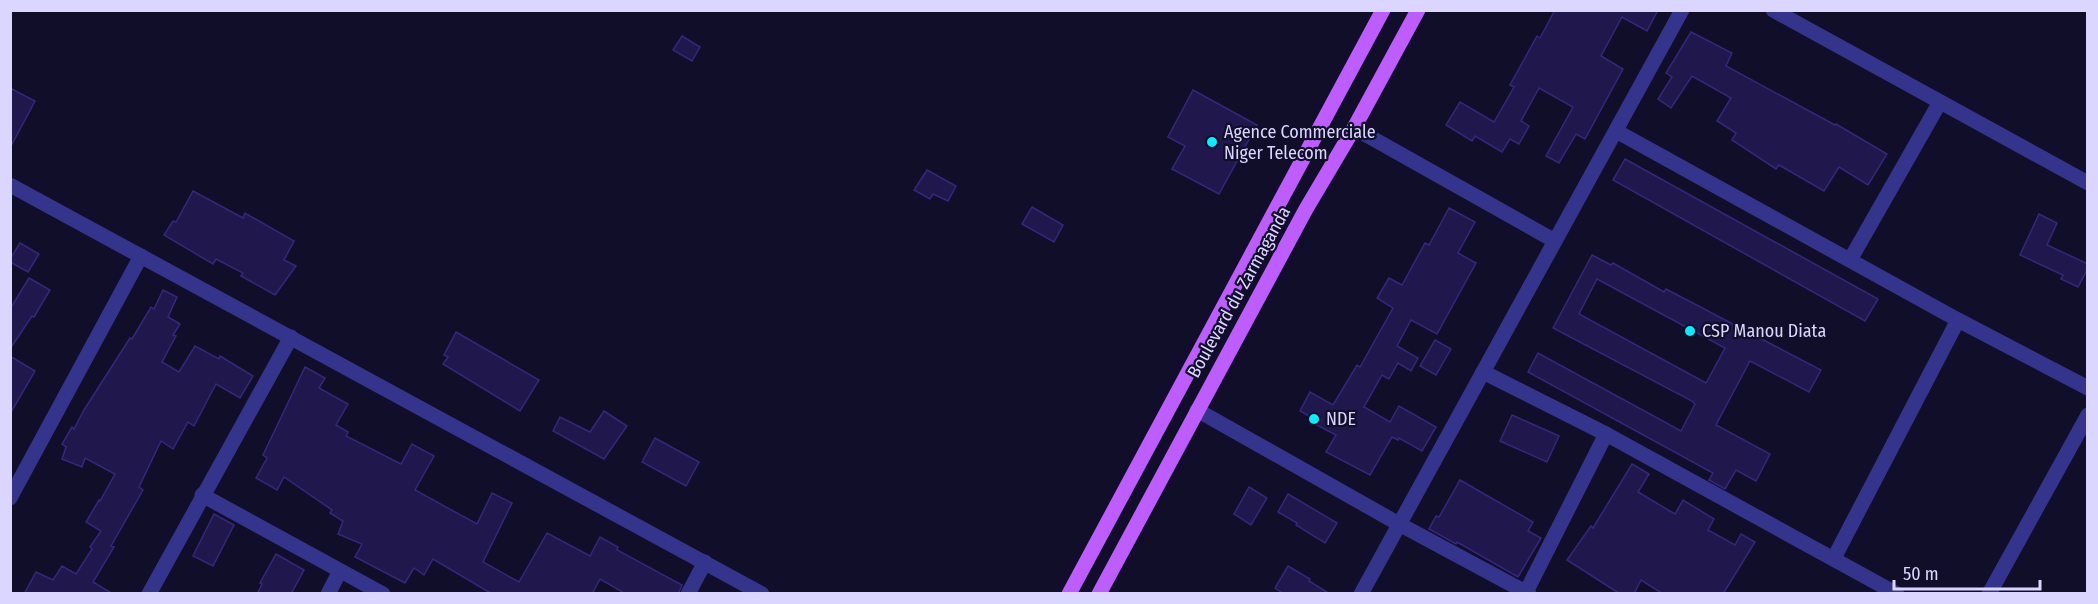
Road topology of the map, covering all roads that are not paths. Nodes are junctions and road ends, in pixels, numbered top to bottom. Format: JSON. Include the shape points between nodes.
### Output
{"nodes":[{"id":1,"x":1383,"y":10,"type":"edge"},
{"id":2,"x":1418,"y":10,"type":"edge"},
{"id":3,"x":1682,"y":10,"type":"edge"},
{"id":4,"x":1773,"y":10,"type":"edge"},
{"id":5,"x":1940,"y":102,"type":"junction"},
{"id":6,"x":1354,"y":128,"type":"junction"},
{"id":7,"x":1616,"y":131,"type":"junction"},
{"id":8,"x":2088,"y":183,"type":"edge"},
{"id":9,"x":11,"y":188,"type":"edge"},
{"id":10,"x":1555,"y":241,"type":"junction"},
{"id":11,"x":141,"y":256,"type":"junction"},
{"id":12,"x":1850,"y":260,"type":"junction"},
{"id":13,"x":1958,"y":321,"type":"junction"},
{"id":14,"x":291,"y":337,"type":"junction"},
{"id":15,"x":1483,"y":372,"type":"junction"},
{"id":16,"x":2088,"y":388,"type":"edge"},
{"id":17,"x":1197,"y":410,"type":"junction"},
{"id":18,"x":2088,"y":415,"type":"edge"},
{"id":19,"x":1606,"y":434,"type":"junction"},
{"id":20,"x":202,"y":495,"type":"junction"},
{"id":21,"x":10,"y":498,"type":"edge"},
{"id":22,"x":1399,"y":524,"type":"junction"},
{"id":23,"x":1834,"y":558,"type":"junction"},
{"id":24,"x":705,"y":562,"type":"junction"},
{"id":25,"x":340,"y":571,"type":"junction"},
{"id":26,"x":1528,"y":593,"type":"edge"},
{"id":27,"x":149,"y":594,"type":"edge"},
{"id":28,"x":328,"y":594,"type":"edge"},
{"id":29,"x":383,"y":594,"type":"edge"},
{"id":30,"x":688,"y":594,"type":"edge"},
{"id":31,"x":762,"y":594,"type":"edge"},
{"id":32,"x":1069,"y":594,"type":"edge"},
{"id":33,"x":1099,"y":594,"type":"edge"},
{"id":34,"x":1361,"y":594,"type":"edge"},
{"id":35,"x":1897,"y":594,"type":"edge"},
{"id":36,"x":1989,"y":594,"type":"edge"}],
"edges":[{"from":1,"to":32,"type":"main road","name":"Boulevard du Zarmaganda"},
{"from":2,"to":6,"type":"main road","name":"Boulevard du Zarmaganda"},
{"from":3,"to":7,"type":"street"},
{"from":4,"to":5,"type":"street"},
{"from":5,"to":8,"type":"street"},
{"from":5,"to":12,"type":"street"},
{"from":6,"to":10,"type":"street"},
{"from":6,"to":17,"type":"main road","name":"Boulevard du Zarmaganda"},
{"from":7,"to":10,"type":"street"},
{"from":7,"to":12,"type":"street"},
{"from":9,"to":11,"type":"street"},
{"from":10,"to":15,"type":"street"},
{"from":11,"to":14,"type":"street"},
{"from":11,"to":21,"type":"street"},
{"from":12,"to":13,"type":"street"},
{"from":13,"to":16,"type":"street"},
{"from":13,"to":23,"type":"street"},
{"from":14,"to":20,"type":"street"},
{"from":14,"to":24,"type":"street"},
{"from":15,"to":19,"type":"street"},
{"from":15,"to":22,"type":"street"},
{"from":17,"to":22,"type":"street"},
{"from":17,"to":33,"type":"main road","name":"Boulevard du Zarmaganda"},
{"from":18,"to":36,"type":"street"},
{"from":19,"to":23,"type":"street"},
{"from":19,"to":26,"type":"street"},
{"from":20,"to":25,"type":"street"},
{"from":20,"to":27,"type":"street"},
{"from":22,"to":26,"type":"street"},
{"from":22,"to":34,"type":"street"},
{"from":23,"to":35,"type":"street"},
{"from":24,"to":30,"type":"street"},
{"from":24,"to":31,"type":"street"},
{"from":25,"to":28,"type":"street"},
{"from":25,"to":29,"type":"street"}]}
